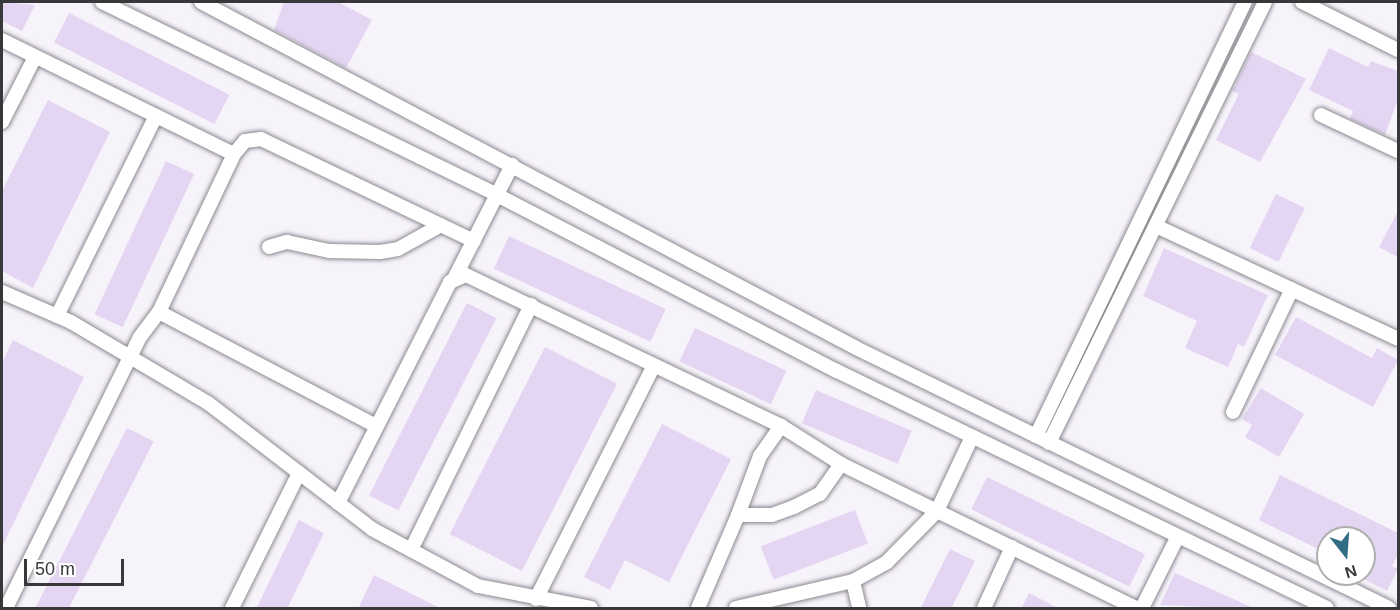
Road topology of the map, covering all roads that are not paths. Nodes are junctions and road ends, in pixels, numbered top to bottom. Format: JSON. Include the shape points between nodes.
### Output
{"nodes":[{"id":1,"x":102,"y":2,"type":"edge"},
{"id":2,"x":201,"y":2,"type":"edge"},
{"id":3,"x":1245,"y":2,"type":"edge"},
{"id":4,"x":1265,"y":2,"type":"edge"},
{"id":5,"x":1302,"y":2,"type":"edge"},
{"id":6,"x":2,"y":40,"type":"edge"},
{"id":7,"x":1398,"y":50,"type":"edge"},
{"id":8,"x":35,"y":57,"type":"junction"},
{"id":9,"x":1321,"y":115,"type":"dead end"},
{"id":10,"x":156,"y":116,"type":"junction"},
{"id":11,"x":2,"y":122,"type":"edge"},
{"id":12,"x":1398,"y":151,"type":"edge"},
{"id":13,"x":234,"y":154,"type":"junction"},
{"id":14,"x":512,"y":165,"type":"junction"},
{"id":15,"x":497,"y":195,"type":"junction"},
{"id":16,"x":441,"y":225,"type":"junction"},
{"id":17,"x":1156,"y":226,"type":"junction"},
{"id":18,"x":474,"y":241,"type":"junction"},
{"id":19,"x":269,"y":247,"type":"dead end"},
{"id":20,"x":455,"y":277,"type":"junction"},
{"id":21,"x":1292,"y":289,"type":"junction"},
{"id":22,"x":2,"y":292,"type":"edge"},
{"id":23,"x":531,"y":305,"type":"junction"},
{"id":24,"x":159,"y":312,"type":"junction"},
{"id":25,"x":57,"y":316,"type":"junction"},
{"id":26,"x":1398,"y":339,"type":"edge"},
{"id":27,"x":131,"y":357,"type":"junction"},
{"id":28,"x":653,"y":367,"type":"junction"},
{"id":29,"x":1233,"y":412,"type":"dead end"},
{"id":30,"x":376,"y":426,"type":"junction"},
{"id":31,"x":781,"y":426,"type":"junction"},
{"id":32,"x":1036,"y":436,"type":"junction"},
{"id":33,"x":972,"y":437,"type":"junction"},
{"id":34,"x":1049,"y":443,"type":"junction"},
{"id":35,"x":841,"y":464,"type":"junction"},
{"id":36,"x":299,"y":473,"type":"junction"},
{"id":37,"x":338,"y":503,"type":"junction"},
{"id":38,"x":937,"y":511,"type":"junction"},
{"id":39,"x":738,"y":515,"type":"junction"},
{"id":40,"x":1178,"y":536,"type":"junction"},
{"id":41,"x":1012,"y":547,"type":"junction"},
{"id":42,"x":411,"y":550,"type":"junction"},
{"id":43,"x":853,"y":581,"type":"junction"},
{"id":44,"x":536,"y":599,"type":"junction"},
{"id":45,"x":1301,"y":603,"type":"edge"},
{"id":46,"x":6,"y":609,"type":"edge"},
{"id":47,"x":232,"y":609,"type":"edge"},
{"id":48,"x":591,"y":609,"type":"edge"},
{"id":49,"x":698,"y":609,"type":"edge"},
{"id":50,"x":736,"y":609,"type":"edge"},
{"id":51,"x":859,"y":609,"type":"edge"},
{"id":52,"x":984,"y":609,"type":"edge"},
{"id":53,"x":1136,"y":609,"type":"edge"},
{"id":54,"x":1142,"y":609,"type":"edge"},
{"id":55,"x":1327,"y":609,"type":"edge"},
{"id":56,"x":1389,"y":609,"type":"edge"}],
"edges":[{"from":1,"to":15,"type":"street"},
{"from":2,"to":14,"type":"street"},
{"from":3,"to":32,"type":"street"},
{"from":4,"to":17,"type":"street"},
{"from":5,"to":7,"type":"street"},
{"from":6,"to":8,"type":"street"},
{"from":8,"to":10,"type":"street"},
{"from":8,"to":11,"type":"street"},
{"from":9,"to":12,"type":"street"},
{"from":10,"to":13,"type":"street"},
{"from":10,"to":25,"type":"street"},
{"from":13,"to":16,"type":"street","via":[[245,141],[261,139]]},
{"from":13,"to":24,"type":"street"},
{"from":14,"to":15,"type":"street"},
{"from":14,"to":32,"type":"street","via":[[855,348]]},
{"from":15,"to":18,"type":"street"},
{"from":15,"to":33,"type":"street"},
{"from":16,"to":18,"type":"street"},
{"from":16,"to":19,"type":"street","via":[[398,249],[380,252],[329,251],[287,242]]},
{"from":17,"to":21,"type":"street"},
{"from":17,"to":34,"type":"street"},
{"from":18,"to":20,"type":"street"},
{"from":20,"to":23,"type":"street","via":[[470,275]]},
{"from":20,"to":30,"type":"street"},
{"from":21,"to":26,"type":"street"},
{"from":21,"to":29,"type":"street"},
{"from":22,"to":25,"type":"street"},
{"from":23,"to":28,"type":"street"},
{"from":23,"to":42,"type":"street"},
{"from":24,"to":27,"type":"street"},
{"from":24,"to":30,"type":"street"},
{"from":25,"to":27,"type":"street"},
{"from":27,"to":36,"type":"street","via":[[208,403]]},
{"from":27,"to":46,"type":"street"},
{"from":28,"to":31,"type":"street"},
{"from":28,"to":44,"type":"street"},
{"from":30,"to":37,"type":"street"},
{"from":31,"to":35,"type":"street"},
{"from":31,"to":39,"type":"street","via":[[760,456]]},
{"from":32,"to":34,"type":"street"},
{"from":33,"to":38,"type":"street"},
{"from":33,"to":40,"type":"street"},
{"from":34,"to":56,"type":"street"},
{"from":35,"to":38,"type":"street"},
{"from":35,"to":39,"type":"street","via":[[820,494],[803,503],[772,515]]},
{"from":36,"to":37,"type":"street"},
{"from":36,"to":47,"type":"street"},
{"from":37,"to":42,"type":"street"},
{"from":38,"to":41,"type":"street"},
{"from":38,"to":43,"type":"street","via":[[887,562]]},
{"from":39,"to":49,"type":"street"},
{"from":40,"to":45,"type":"street"},
{"from":40,"to":54,"type":"street"},
{"from":41,"to":52,"type":"street"},
{"from":41,"to":53,"type":"street"},
{"from":42,"to":44,"type":"street","via":[[478,586]]},
{"from":43,"to":50,"type":"street"},
{"from":43,"to":51,"type":"street"},
{"from":44,"to":48,"type":"street"},
{"from":45,"to":55,"type":"street"}]}
